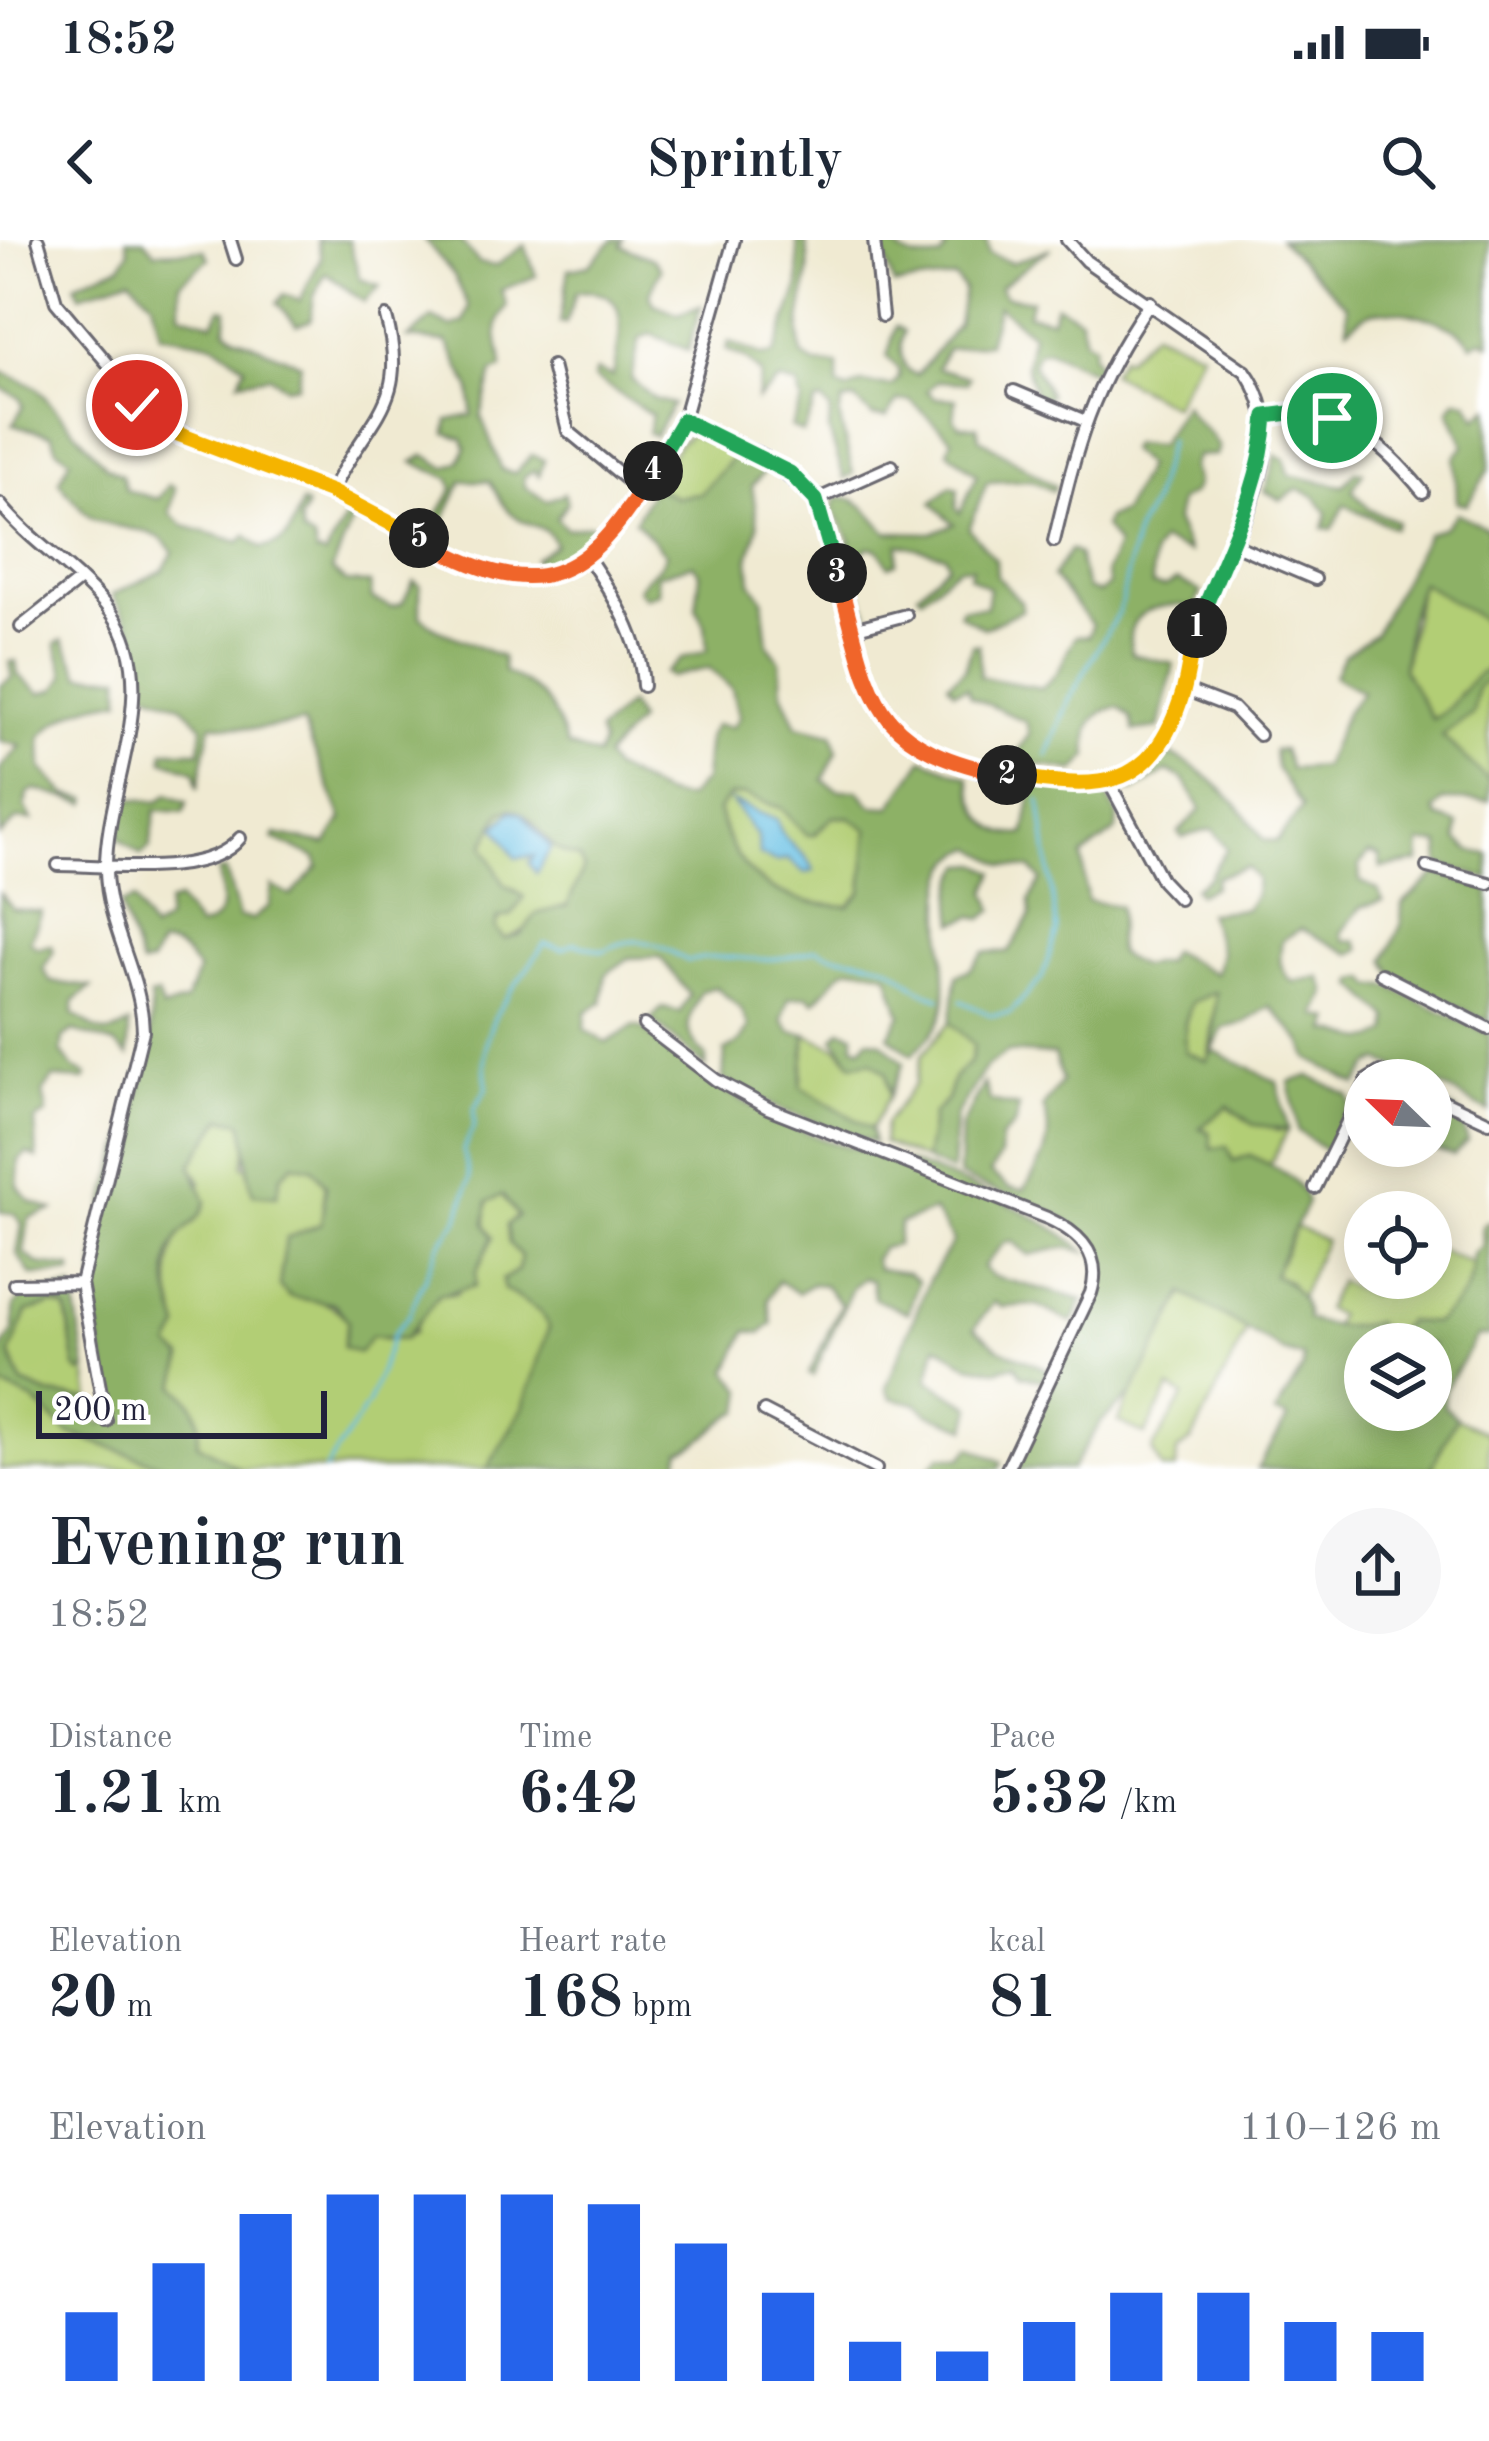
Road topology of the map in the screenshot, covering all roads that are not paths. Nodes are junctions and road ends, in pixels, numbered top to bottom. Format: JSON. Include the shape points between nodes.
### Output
{"nodes":[{"id":1,"x":38,"y":240,"type":"edge"},
{"id":2,"x":230,"y":240,"type":"edge"},
{"id":3,"x":734,"y":240,"type":"edge"},
{"id":4,"x":874,"y":240,"type":"edge"},
{"id":5,"x":1067,"y":240,"type":"edge"},
{"id":6,"x":236,"y":259,"type":"dead end"},
{"id":7,"x":1150,"y":302,"type":"junction"},
{"id":8,"x":386,"y":316,"type":"dead end"},
{"id":9,"x":882,"y":316,"type":"dead end"},
{"id":10,"x":552,"y":366,"type":"dead end"},
{"id":11,"x":1014,"y":391,"type":"dead end"},
{"id":12,"x":1266,"y":416,"type":"junction"},
{"id":13,"x":683,"y":420,"type":"junction"},
{"id":14,"x":1083,"y":421,"type":"junction"},
{"id":15,"x":892,"y":466,"type":"dead end"},
{"id":16,"x":641,"y":491,"type":"junction"},
{"id":17,"x":331,"y":492,"type":"junction"},
{"id":18,"x":1424,"y":492,"type":"dead end"},
{"id":19,"x":816,"y":500,"type":"junction"},
{"id":20,"x":0,"y":504,"type":"edge"},
{"id":21,"x":1054,"y":541,"type":"dead end"},
{"id":22,"x":1233,"y":544,"type":"junction"},
{"id":23,"x":589,"y":559,"type":"junction"},
{"id":24,"x":1316,"y":579,"type":"dead end"},
{"id":25,"x":80,"y":580,"type":"junction"},
{"id":26,"x":906,"y":615,"type":"dead end"},
{"id":27,"x":21,"y":627,"type":"dead end"},
{"id":28,"x":853,"y":629,"type":"junction"},
{"id":29,"x":643,"y":686,"type":"dead end"},
{"id":30,"x":1184,"y":688,"type":"junction"},
{"id":31,"x":1259,"y":735,"type":"dead end"},
{"id":32,"x":1110,"y":784,"type":"junction"},
{"id":33,"x":239,"y":838,"type":"dead end"},
{"id":34,"x":58,"y":865,"type":"dead end"},
{"id":35,"x":106,"y":865,"type":"junction"},
{"id":36,"x":1427,"y":867,"type":"dead end"},
{"id":37,"x":1489,"y":884,"type":"edge"},
{"id":38,"x":1180,"y":899,"type":"dead end"},
{"id":39,"x":1381,"y":974,"type":"dead end"},
{"id":40,"x":644,"y":1025,"type":"dead end"},
{"id":41,"x":1489,"y":1029,"type":"edge"},
{"id":42,"x":1452,"y":1105,"type":"edge"},
{"id":43,"x":1489,"y":1122,"type":"edge"},
{"id":44,"x":1344,"y":1128,"type":"edge"},
{"id":45,"x":1315,"y":1188,"type":"dead end"},
{"id":46,"x":14,"y":1283,"type":"dead end"},
{"id":47,"x":81,"y":1283,"type":"junction"},
{"id":48,"x":764,"y":1411,"type":"dead end"},
{"id":49,"x":106,"y":1421,"type":"dead end"},
{"id":50,"x":876,"y":1469,"type":"edge"},
{"id":51,"x":1007,"y":1469,"type":"edge"}],
"edges":[{"from":1,"to":17,"type":"street","via":[[56,302],[147,414],[178,434]]},
{"from":2,"to":6,"type":"street"},
{"from":3,"to":13,"type":"street"},
{"from":4,"to":9,"type":"street"},
{"from":5,"to":7,"type":"street"},
{"from":7,"to":12,"type":"street","via":[[1245,371]]},
{"from":7,"to":14,"type":"street"},
{"from":8,"to":17,"type":"street","via":[[395,348],[392,395]]},
{"from":10,"to":16,"type":"street","via":[[568,431]]},
{"from":11,"to":14,"type":"street"},
{"from":12,"to":18,"type":"street","via":[[1328,416],[1367,432]]},
{"from":12,"to":22,"type":"street","via":[[1264,457]]},
{"from":13,"to":16,"type":"street"},
{"from":13,"to":19,"type":"street","via":[[764,456]]},
{"from":14,"to":21,"type":"street"},
{"from":15,"to":19,"type":"street"},
{"from":16,"to":23,"type":"street"},
{"from":17,"to":23,"type":"street","via":[[506,576],[534,578]]},
{"from":19,"to":28,"type":"street"},
{"from":20,"to":25,"type":"street"},
{"from":22,"to":24,"type":"street"},
{"from":22,"to":30,"type":"street","via":[[1194,639]]},
{"from":23,"to":29,"type":"street","via":[[642,660]]},
{"from":25,"to":27,"type":"street"},
{"from":25,"to":35,"type":"street","via":[[108,608],[129,654],[131,704]]},
{"from":26,"to":28,"type":"street"},
{"from":28,"to":32,"type":"street","via":[[878,709],[931,755],[1010,776]]},
{"from":30,"to":31,"type":"street","via":[[1233,708]]},
{"from":30,"to":32,"type":"street","via":[[1166,736]]},
{"from":32,"to":38,"type":"street","via":[[1162,881]]},
{"from":33,"to":35,"type":"street","via":[[201,863]]},
{"from":34,"to":35,"type":"street"},
{"from":35,"to":47,"type":"street","via":[[143,1030]]},
{"from":36,"to":37,"type":"street"},
{"from":39,"to":41,"type":"street"},
{"from":40,"to":51,"type":"street","via":[[767,1108],[1072,1229],[1096,1264],[1095,1279]]},
{"from":42,"to":43,"type":"street"},
{"from":44,"to":45,"type":"street"},
{"from":46,"to":47,"type":"street"},
{"from":47,"to":49,"type":"street"},
{"from":48,"to":50,"type":"street"}]}
